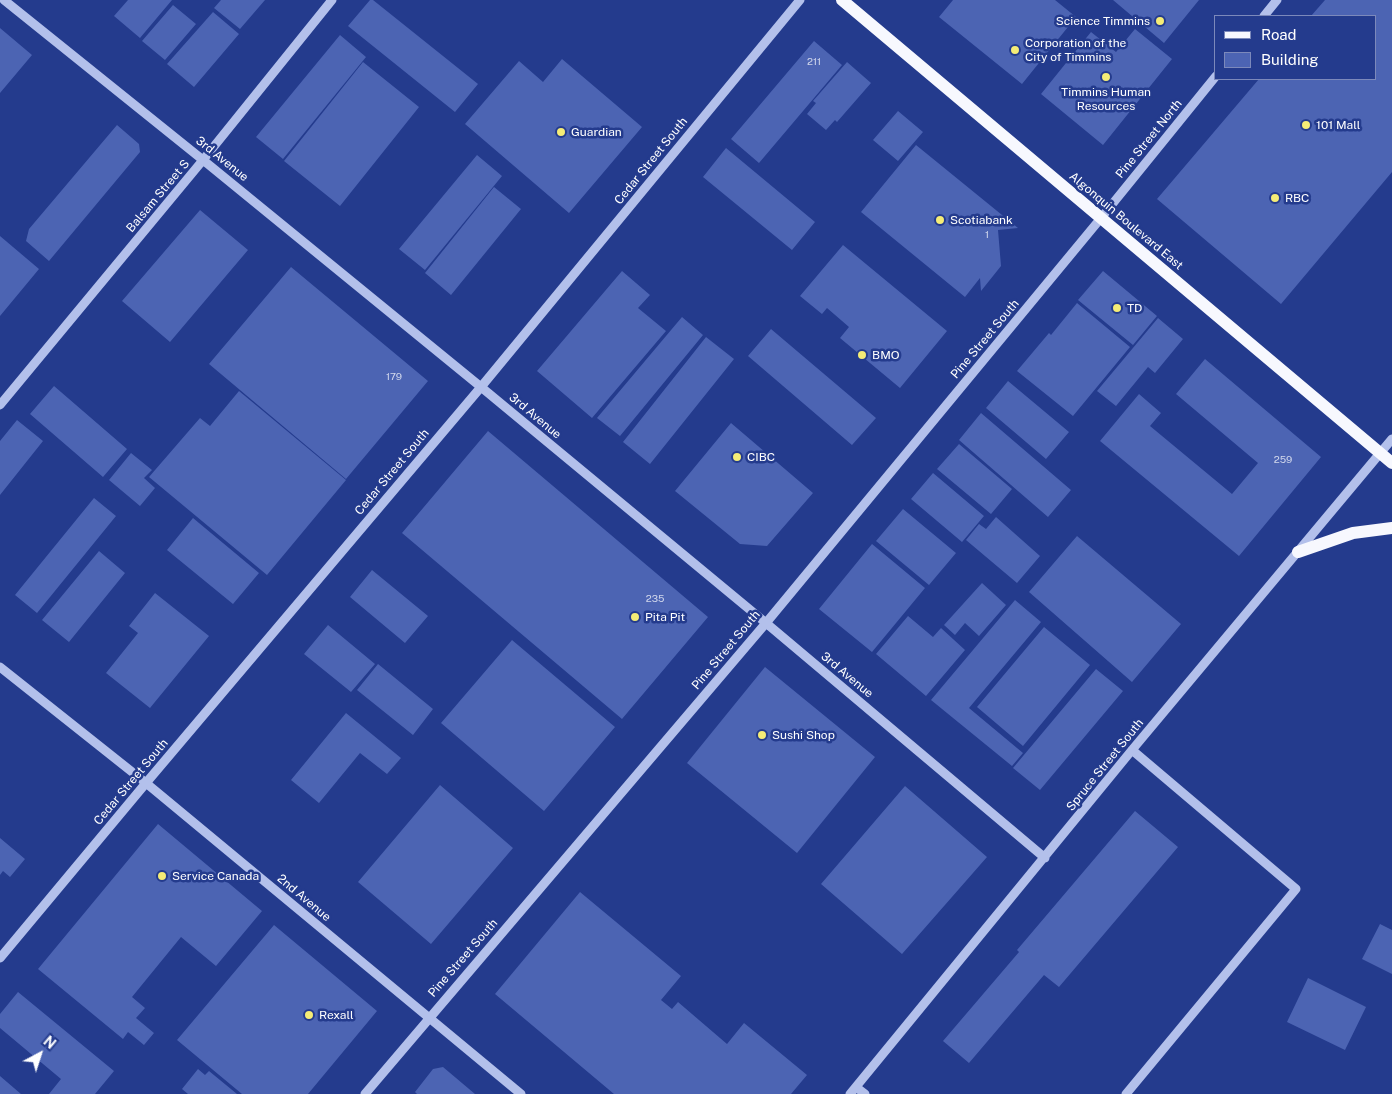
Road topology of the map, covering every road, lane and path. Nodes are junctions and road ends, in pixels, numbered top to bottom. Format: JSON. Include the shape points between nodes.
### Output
{"nodes":[{"id":1,"x":4,"y":0,"type":"edge"},
{"id":2,"x":332,"y":0,"type":"edge"},
{"id":3,"x":800,"y":0,"type":"edge"},
{"id":4,"x":842,"y":0,"type":"edge"},
{"id":5,"x":1277,"y":0,"type":"edge"},
{"id":6,"x":1265,"y":15,"type":"edge"},
{"id":7,"x":1214,"y":78,"type":"edge"},
{"id":8,"x":203,"y":160,"type":"junction"},
{"id":9,"x":1101,"y":218,"type":"junction"},
{"id":10,"x":481,"y":387,"type":"junction"},
{"id":11,"x":0,"y":405,"type":"edge"},
{"id":12,"x":1392,"y":440,"type":"edge"},
{"id":13,"x":1381,"y":453,"type":"junction"},
{"id":14,"x":1392,"y":463,"type":"edge"},
{"id":15,"x":1392,"y":528,"type":"edge"},
{"id":16,"x":1298,"y":552,"type":"junction"},
{"id":17,"x":766,"y":623,"type":"junction"},
{"id":18,"x":0,"y":667,"type":"edge"},
{"id":19,"x":1132,"y":750,"type":"junction"},
{"id":20,"x":146,"y":783,"type":"junction"},
{"id":21,"x":1045,"y":858,"type":"junction"},
{"id":22,"x":0,"y":958,"type":"edge"},
{"id":23,"x":429,"y":1018,"type":"junction"},
{"id":24,"x":853,"y":1090,"type":"edge"},
{"id":25,"x":364,"y":1094,"type":"edge"},
{"id":26,"x":521,"y":1094,"type":"edge"},
{"id":27,"x":865,"y":1094,"type":"edge"},
{"id":28,"x":1126,"y":1094,"type":"edge"}],
"edges":[{"from":1,"to":8,"type":"street","name":"3rd Avenue"},
{"from":2,"to":8,"type":"street","name":"Balsam Street S"},
{"from":3,"to":10,"type":"street","name":"Cedar Street South"},
{"from":4,"to":9,"type":"main road","name":"Algonquin Boulevard East"},
{"from":5,"to":6,"type":"street"},
{"from":7,"to":9,"type":"street","name":"Pine Street North"},
{"from":8,"to":10,"type":"street","name":"3rd Avenue"},
{"from":8,"to":11,"type":"street","name":"Balsam Street S"},
{"from":9,"to":13,"type":"main road","name":"Algonquin Boulevard East"},
{"from":9,"to":17,"type":"street","name":"Pine Street South"},
{"from":10,"to":17,"type":"street","name":"3rd Avenue"},
{"from":10,"to":20,"type":"street","name":"Cedar Street South"},
{"from":12,"to":13,"type":"street","name":"Spruce Street South"},
{"from":13,"to":14,"type":"main road","name":"Algonquin Boulevard East"},
{"from":13,"to":16,"type":"street","name":"Spruce Street South"},
{"from":15,"to":16,"type":"main road","via":[[1353,533]]},
{"from":16,"to":19,"type":"street","name":"Spruce Street South"},
{"from":17,"to":21,"type":"street","name":"3rd Avenue"},
{"from":17,"to":23,"type":"street","name":"Pine Street South"},
{"from":18,"to":20,"type":"street","name":"2nd Avenue"},
{"from":19,"to":21,"type":"street","name":"Spruce Street South"},
{"from":19,"to":28,"type":"street","via":[[1296,889]]},
{"from":20,"to":22,"type":"street","name":"Cedar Street South"},
{"from":20,"to":23,"type":"street","name":"2nd Avenue"},
{"from":21,"to":24,"type":"street","name":"Spruce Street South"},
{"from":23,"to":25,"type":"street","name":"Pine Street South"},
{"from":23,"to":26,"type":"street","name":"2nd Avenue"},
{"from":24,"to":27,"type":"street"}]}
